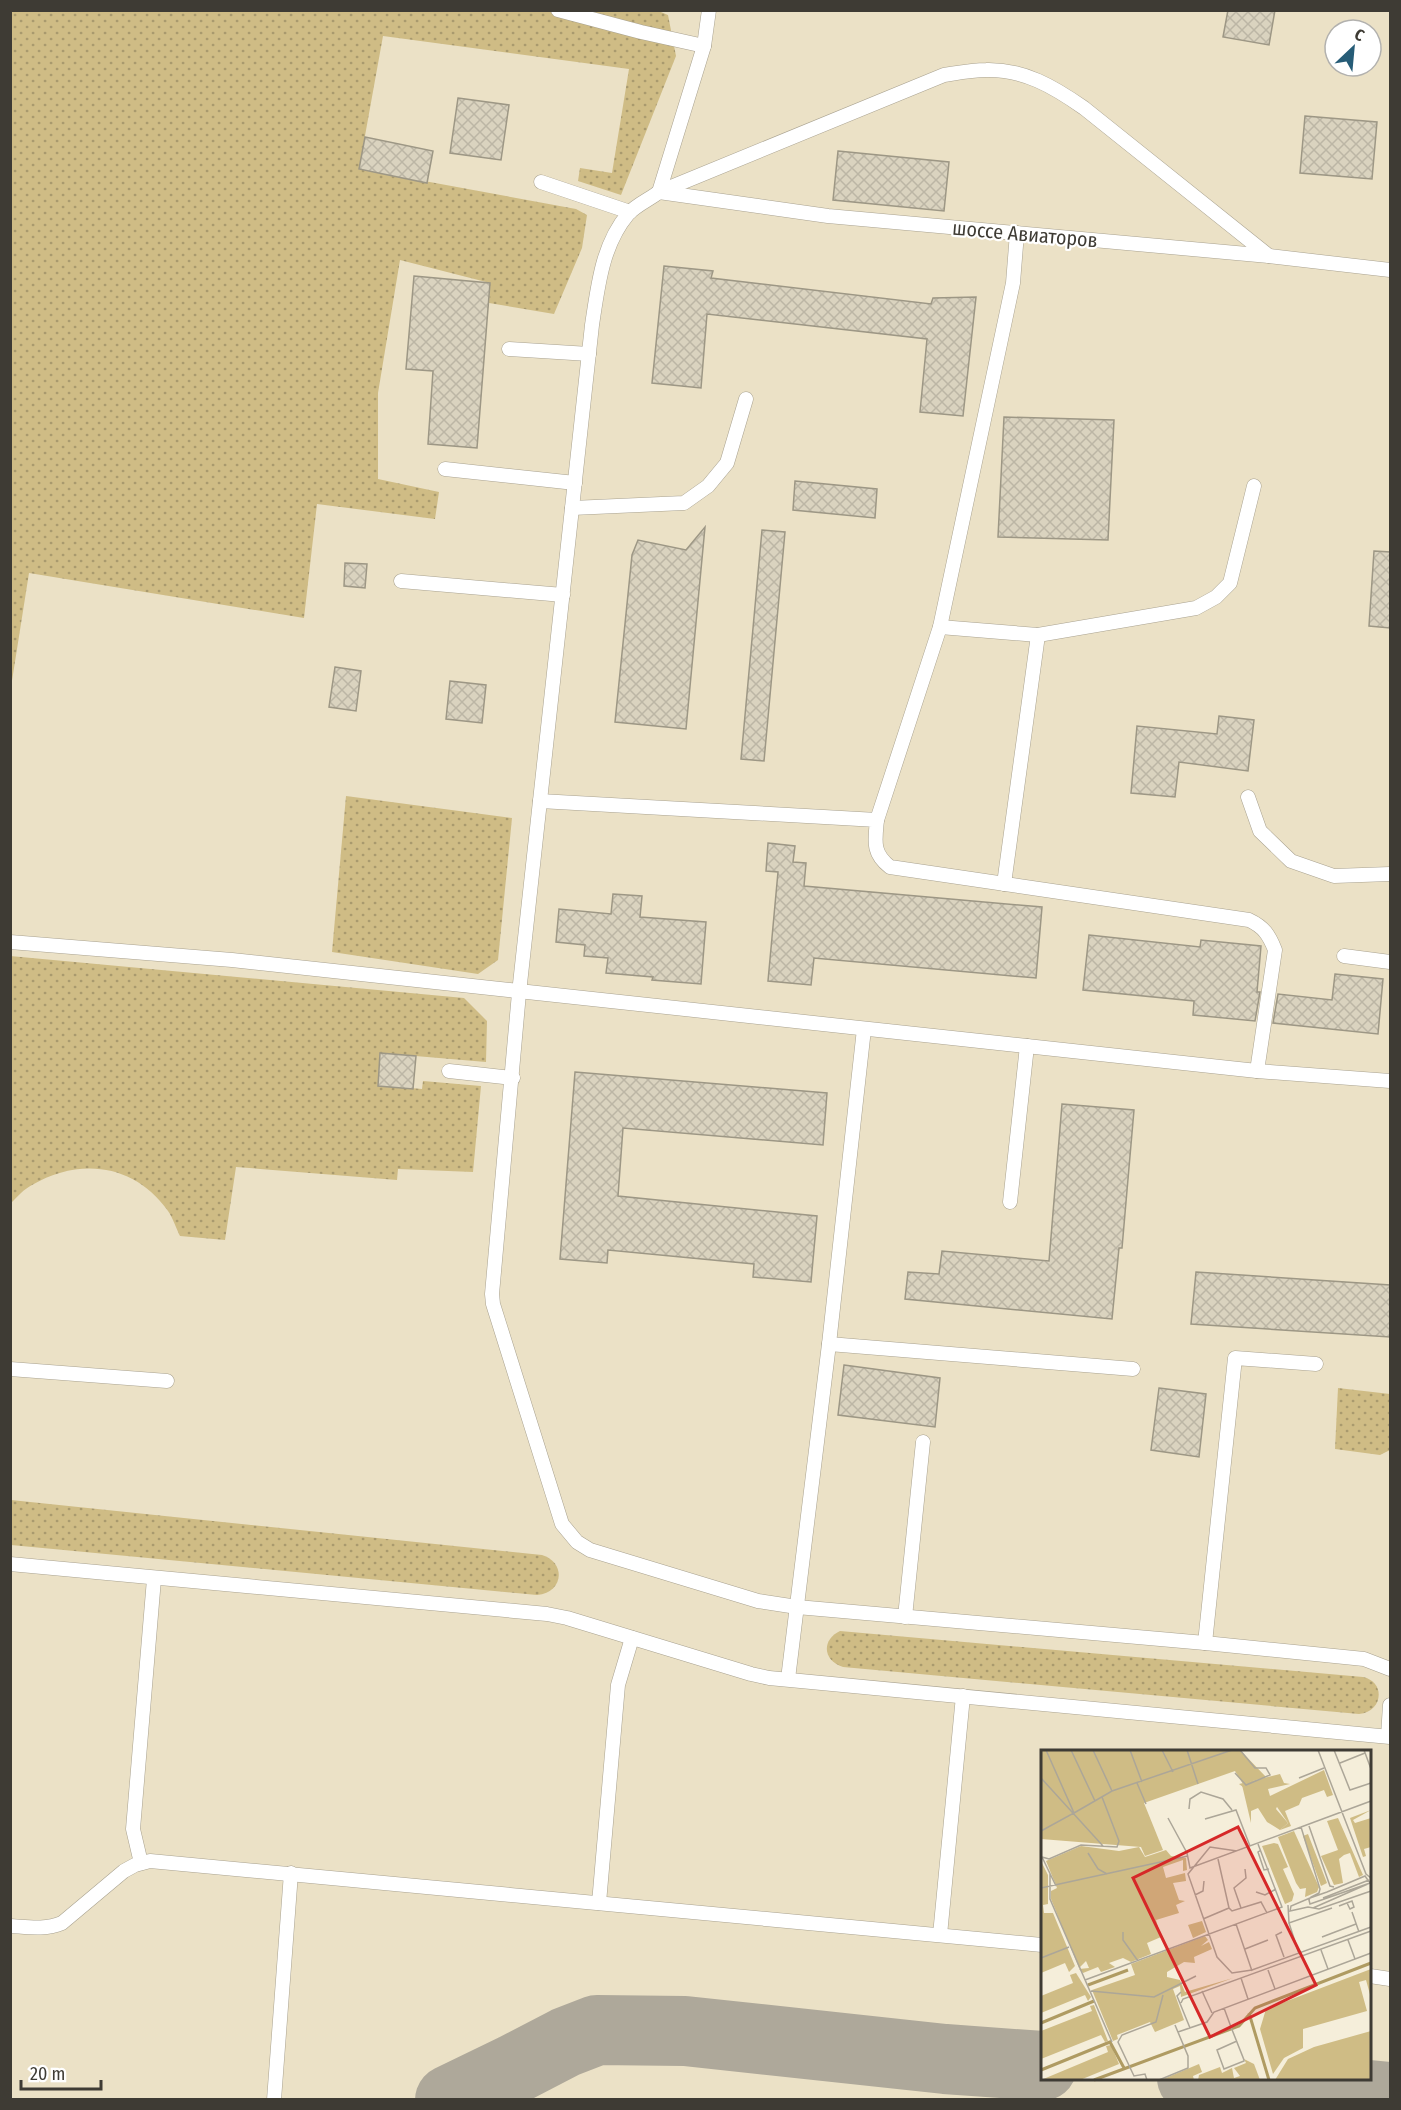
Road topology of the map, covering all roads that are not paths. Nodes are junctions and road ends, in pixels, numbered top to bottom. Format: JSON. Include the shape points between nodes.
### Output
{"nodes":[{"id":1,"x":558,"y":10,"type":"edge"},
{"id":2,"x":709,"y":10,"type":"edge"},
{"id":3,"x":704,"y":46,"type":"junction"},
{"id":4,"x":541,"y":182,"type":"dead end"},
{"id":5,"x":660,"y":192,"type":"junction"},
{"id":6,"x":630,"y":212,"type":"junction"},
{"id":7,"x":1017,"y":233,"type":"junction"},
{"id":8,"x":1269,"y":256,"type":"junction"},
{"id":9,"x":1390,"y":270,"type":"edge"},
{"id":10,"x":509,"y":349,"type":"dead end"},
{"id":11,"x":589,"y":354,"type":"junction"},
{"id":12,"x":746,"y":399,"type":"dead end"},
{"id":13,"x":445,"y":469,"type":"dead end"},
{"id":14,"x":575,"y":483,"type":"junction"},
{"id":15,"x":1254,"y":486,"type":"dead end"},
{"id":16,"x":572,"y":508,"type":"junction"},
{"id":17,"x":401,"y":581,"type":"dead end"},
{"id":18,"x":563,"y":595,"type":"junction"},
{"id":19,"x":940,"y":627,"type":"junction"},
{"id":20,"x":1038,"y":634,"type":"junction"},
{"id":21,"x":1248,"y":796,"type":"dead end"},
{"id":22,"x":540,"y":801,"type":"junction"},
{"id":23,"x":877,"y":820,"type":"junction"},
{"id":24,"x":1390,"y":874,"type":"edge"},
{"id":25,"x":1005,"y":884,"type":"junction"},
{"id":26,"x":10,"y":942,"type":"edge"},
{"id":27,"x":1344,"y":956,"type":"dead end"},
{"id":28,"x":1390,"y":962,"type":"edge"},
{"id":29,"x":519,"y":993,"type":"junction"},
{"id":30,"x":864,"y":1029,"type":"junction"},
{"id":31,"x":1027,"y":1046,"type":"junction"},
{"id":32,"x":449,"y":1071,"type":"dead end"},
{"id":33,"x":1257,"y":1071,"type":"junction"},
{"id":34,"x":513,"y":1078,"type":"junction"},
{"id":35,"x":1390,"y":1081,"type":"edge"},
{"id":36,"x":1010,"y":1203,"type":"dead end"},
{"id":37,"x":829,"y":1344,"type":"junction"},
{"id":38,"x":1316,"y":1364,"type":"dead end"},
{"id":39,"x":10,"y":1368,"type":"edge"},
{"id":40,"x":1133,"y":1370,"type":"dead end"},
{"id":41,"x":167,"y":1381,"type":"dead end"},
{"id":42,"x":923,"y":1442,"type":"dead end"},
{"id":43,"x":10,"y":1564,"type":"edge"},
{"id":44,"x":154,"y":1578,"type":"junction"},
{"id":45,"x":797,"y":1607,"type":"junction"},
{"id":46,"x":905,"y":1617,"type":"junction"},
{"id":47,"x":632,"y":1638,"type":"junction"},
{"id":48,"x":1205,"y":1643,"type":"junction"},
{"id":49,"x":1390,"y":1669,"type":"edge"},
{"id":50,"x":788,"y":1679,"type":"junction"},
{"id":51,"x":963,"y":1696,"type":"junction"},
{"id":52,"x":1390,"y":1705,"type":"edge"},
{"id":53,"x":1389,"y":1736,"type":"edge"},
{"id":54,"x":141,"y":1863,"type":"junction"},
{"id":55,"x":291,"y":1873,"type":"junction"},
{"id":56,"x":599,"y":1903,"type":"junction"},
{"id":57,"x":10,"y":1926,"type":"edge"},
{"id":58,"x":940,"y":1935,"type":"junction"},
{"id":59,"x":1041,"y":1945,"type":"edge"},
{"id":60,"x":1371,"y":1977,"type":"edge"},
{"id":61,"x":1390,"y":1978,"type":"edge"},
{"id":62,"x":274,"y":2100,"type":"edge"}],
"edges":[{"from":1,"to":3,"type":"lane"},
{"from":2,"to":3,"type":"lane"},
{"from":3,"to":5,"type":"lane"},
{"from":4,"to":6,"type":"lane"},
{"from":5,"to":6,"type":"lane"},
{"from":5,"to":7,"type":"lane","name":"шоссе Авиаторов","via":[[828,216]]},
{"from":5,"to":8,"type":"lane","via":[[944,75],[986,70],[1022,74],[1053,87]]},
{"from":6,"to":11,"type":"lane","via":[[612,237],[600,277]]},
{"from":7,"to":8,"type":"lane","name":"шоссе Авиаторов"},
{"from":7,"to":19,"type":"lane","via":[[1013,283]]},
{"from":8,"to":9,"type":"lane","name":"шоссе Авиаторов"},
{"from":10,"to":11,"type":"lane"},
{"from":11,"to":14,"type":"lane"},
{"from":12,"to":16,"type":"lane","via":[[727,462],[708,486],[684,503]]},
{"from":13,"to":14,"type":"lane"},
{"from":14,"to":16,"type":"lane"},
{"from":15,"to":20,"type":"lane","via":[[1230,584],[1216,597],[1196,608]]},
{"from":16,"to":18,"type":"lane"},
{"from":17,"to":18,"type":"lane"},
{"from":18,"to":22,"type":"lane"},
{"from":19,"to":20,"type":"lane"},
{"from":19,"to":23,"type":"lane"},
{"from":20,"to":25,"type":"lane"},
{"from":21,"to":24,"type":"lane","via":[[1260,831],[1291,861],[1334,876]]},
{"from":22,"to":23,"type":"lane"},
{"from":22,"to":29,"type":"lane"},
{"from":23,"to":25,"type":"lane","via":[[875,846],[880,859],[890,867]]},
{"from":25,"to":33,"type":"lane","via":[[1249,920],[1260,926],[1275,950]]},
{"from":26,"to":29,"type":"lane","via":[[232,960]]},
{"from":27,"to":28,"type":"lane"},
{"from":29,"to":30,"type":"lane"},
{"from":29,"to":34,"type":"lane"},
{"from":30,"to":31,"type":"lane"},
{"from":30,"to":37,"type":"lane"},
{"from":31,"to":33,"type":"lane"},
{"from":31,"to":36,"type":"lane"},
{"from":32,"to":34,"type":"lane"},
{"from":33,"to":35,"type":"lane"},
{"from":34,"to":45,"type":"lane","via":[[493,1304],[562,1524],[590,1550],[758,1601]]},
{"from":37,"to":40,"type":"lane"},
{"from":37,"to":45,"type":"lane"},
{"from":38,"to":48,"type":"lane","via":[[1234,1358]]},
{"from":39,"to":41,"type":"lane"},
{"from":42,"to":46,"type":"lane"},
{"from":43,"to":44,"type":"lane"},
{"from":44,"to":47,"type":"lane","via":[[547,1614]]},
{"from":44,"to":54,"type":"lane","via":[[133,1829]]},
{"from":45,"to":46,"type":"lane"},
{"from":45,"to":50,"type":"lane"},
{"from":46,"to":48,"type":"lane"},
{"from":47,"to":50,"type":"lane","via":[[751,1674]]},
{"from":47,"to":56,"type":"lane","via":[[618,1685]]},
{"from":48,"to":49,"type":"lane","via":[[1364,1659]]},
{"from":50,"to":51,"type":"lane"},
{"from":51,"to":53,"type":"lane"},
{"from":51,"to":58,"type":"lane"},
{"from":52,"to":53,"type":"lane"},
{"from":54,"to":55,"type":"lane","via":[[165,1861]]},
{"from":54,"to":57,"type":"lane","via":[[124,1871],[62,1923],[38,1928]]},
{"from":55,"to":56,"type":"lane"},
{"from":55,"to":62,"type":"lane"},
{"from":56,"to":58,"type":"lane"},
{"from":58,"to":59,"type":"lane"},
{"from":60,"to":61,"type":"lane"}]}
